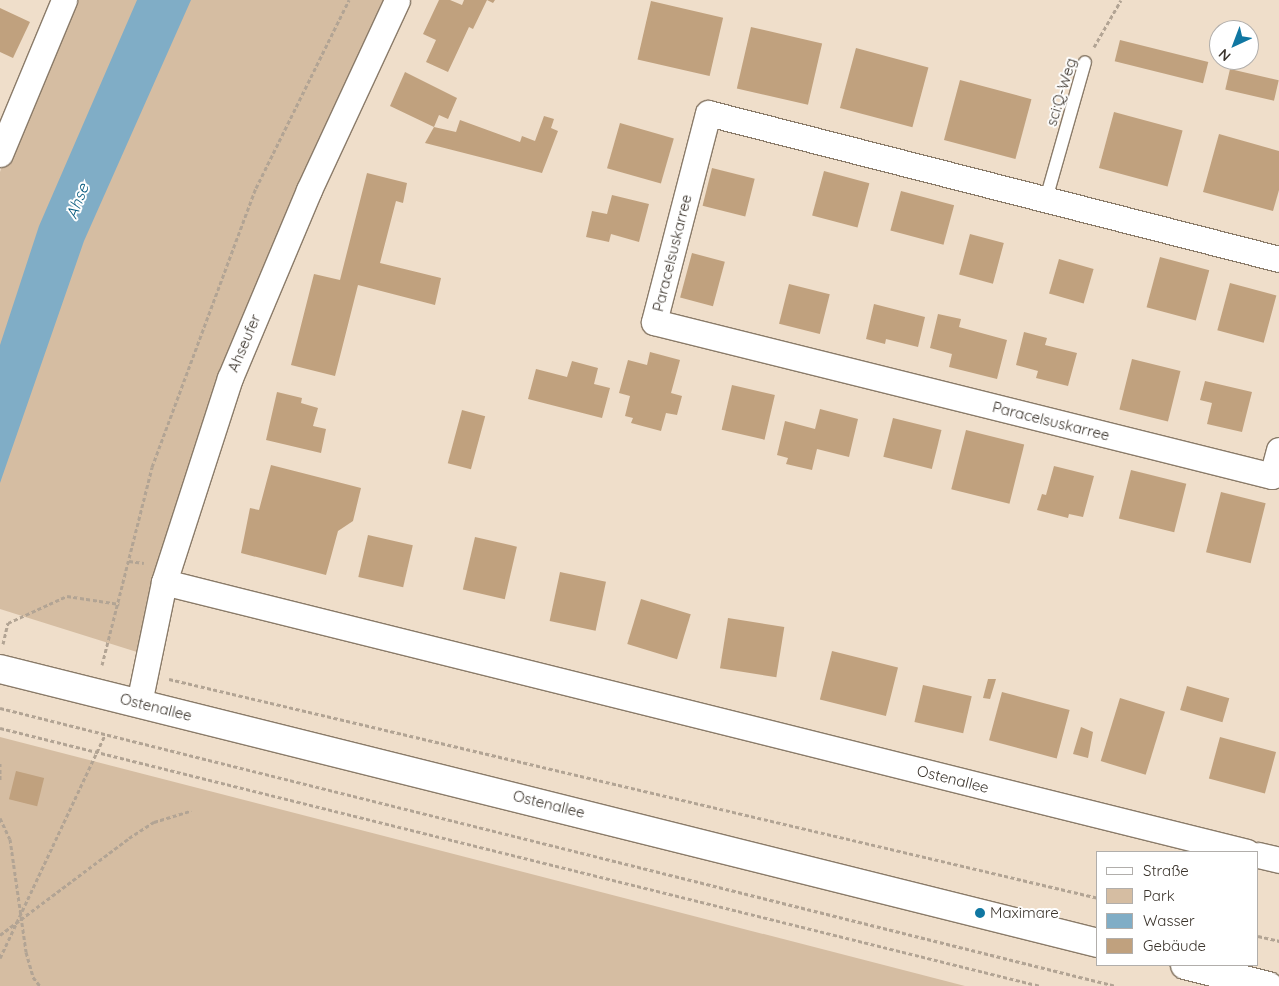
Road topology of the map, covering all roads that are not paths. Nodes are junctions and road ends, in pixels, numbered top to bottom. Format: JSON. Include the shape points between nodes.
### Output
{"nodes":[{"id":1,"x":64,"y":0,"type":"edge"},
{"id":2,"x":397,"y":0,"type":"edge"},
{"id":3,"x":1085,"y":62,"type":"road end"},
{"id":4,"x":0,"y":154,"type":"edge"},
{"id":5,"x":1046,"y":199,"type":"junction"},
{"id":6,"x":1279,"y":259,"type":"edge"},
{"id":7,"x":1279,"y":450,"type":"edge"},
{"id":8,"x":164,"y":582,"type":"junction"},
{"id":9,"x":0,"y":669,"type":"edge"},
{"id":10,"x":139,"y":703,"type":"junction"},
{"id":11,"x":1243,"y":851,"type":"edge"},
{"id":12,"x":1259,"y":855,"type":"edge"},
{"id":13,"x":1279,"y":860,"type":"edge"},
{"id":14,"x":1096,"y":942,"type":"edge"},
{"id":15,"x":1189,"y":966,"type":"edge"},
{"id":16,"x":1268,"y":986,"type":"edge"}],
"edges":[{"from":1,"to":4,"type":"street"},
{"from":2,"to":8,"type":"street","name":"Ahseufer","via":[[309,190],[230,378]]},
{"from":3,"to":5,"type":"lane","name":"sci:Q-Weg"},
{"from":5,"to":6,"type":"street","name":"Paracelsuskarree"},
{"from":5,"to":7,"type":"street","name":"Paracelsuskarree","via":[[708,113],[654,322],[1272,476]]},
{"from":8,"to":10,"type":"street","name":"Ahseufer"},
{"from":8,"to":11,"type":"street","name":"Ostenallee"},
{"from":9,"to":10,"type":"main road","name":"Ostenallee"},
{"from":10,"to":14,"type":"main road","name":"Ostenallee"},
{"from":12,"to":13,"type":"street"},
{"from":15,"to":16,"type":"main road"}]}
